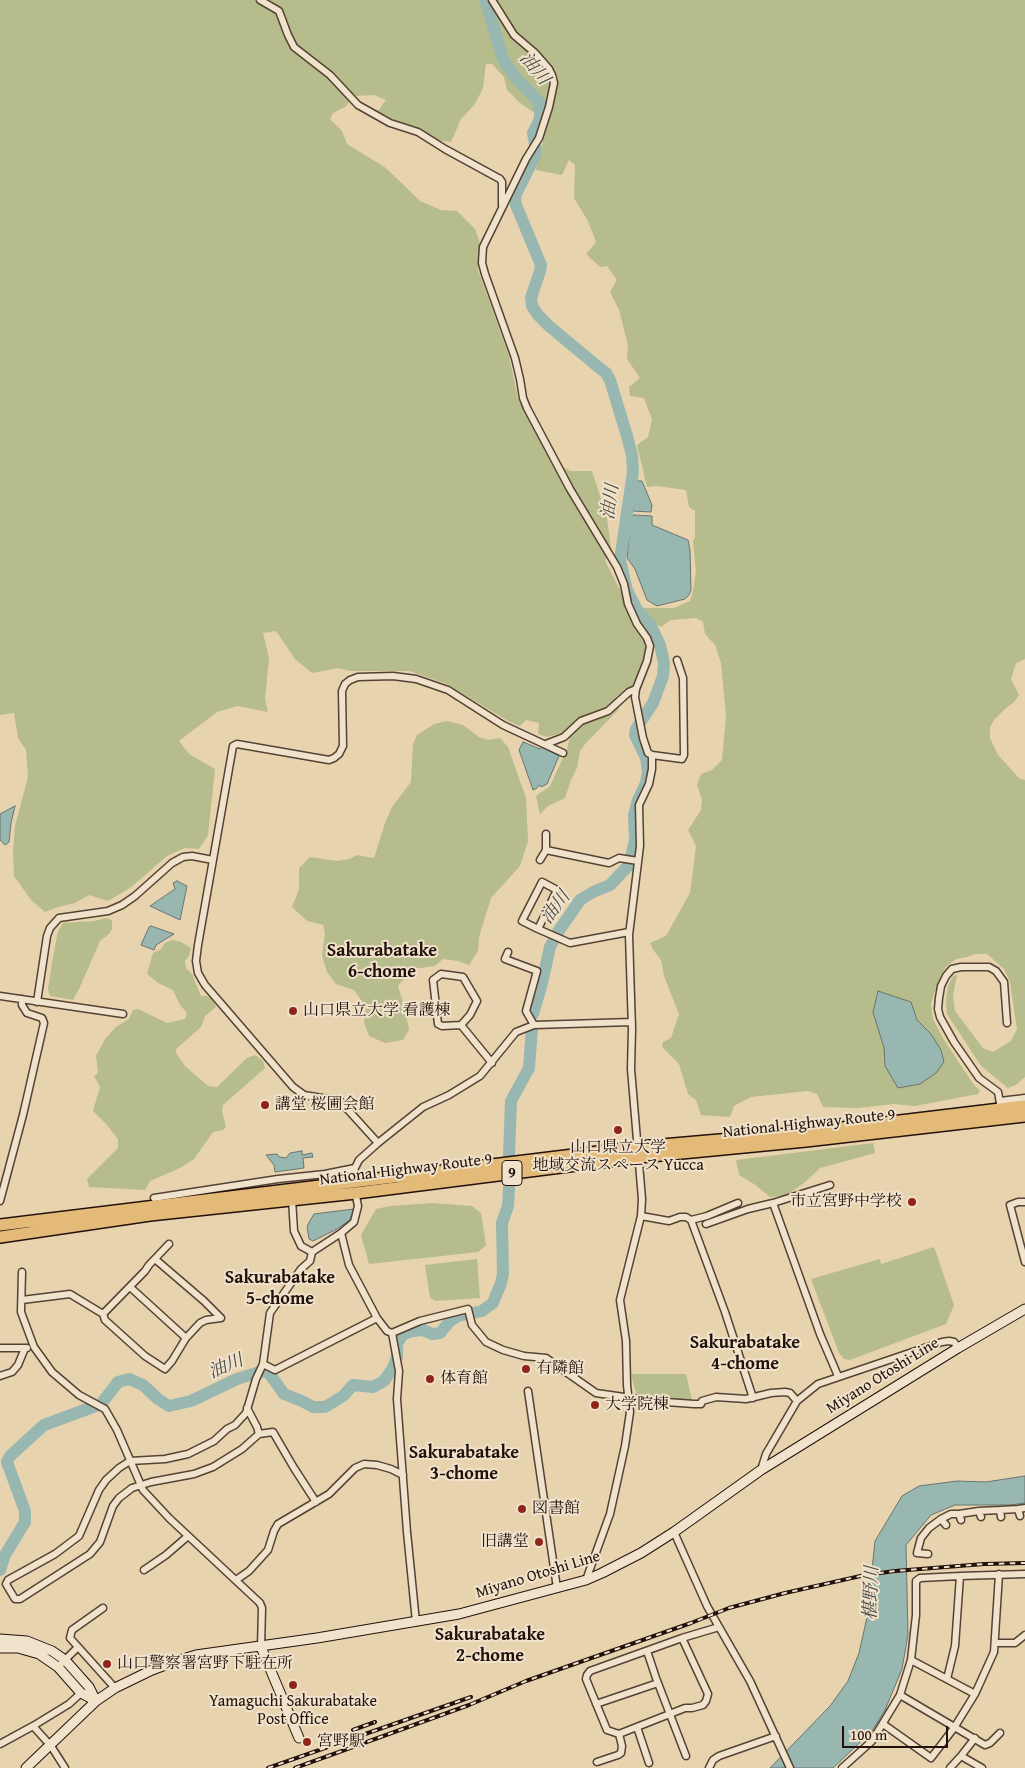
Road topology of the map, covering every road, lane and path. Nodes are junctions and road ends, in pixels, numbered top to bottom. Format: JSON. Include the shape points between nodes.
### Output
{"nodes":[{"id":1,"x":260,"y":0,"type":"edge"},
{"id":2,"x":492,"y":0,"type":"edge"},
{"id":3,"x":502,"y":206,"type":"junction"},
{"id":4,"x":677,"y":660,"type":"dead end"},
{"id":5,"x":636,"y":689,"type":"junction"},
{"id":6,"x":546,"y":744,"type":"junction"},
{"id":7,"x":563,"y":752,"type":"dead end"},
{"id":8,"x":652,"y":756,"type":"junction"},
{"id":9,"x":546,"y":834,"type":"dead end"},
{"id":10,"x":546,"y":850,"type":"junction"},
{"id":11,"x":213,"y":860,"type":"junction"},
{"id":12,"x":540,"y":860,"type":"dead end"},
{"id":13,"x":638,"y":861,"type":"junction"},
{"id":14,"x":538,"y":929,"type":"junction"},
{"id":15,"x":629,"y":932,"type":"junction"},
{"id":16,"x":508,"y":952,"type":"dead end"},
{"id":17,"x":0,"y":996,"type":"edge"},
{"id":18,"x":22,"y":1000,"type":"junction"},
{"id":19,"x":37,"y":1002,"type":"junction"},
{"id":20,"x":123,"y":1014,"type":"dead end"},
{"id":21,"x":632,"y":1022,"type":"junction"},
{"id":22,"x":1007,"y":1022,"type":"dead end"},
{"id":23,"x":461,"y":1025,"type":"junction"},
{"id":24,"x":534,"y":1025,"type":"junction"},
{"id":25,"x":492,"y":1063,"type":"junction"},
{"id":26,"x":1025,"y":1098,"type":"edge"},
{"id":27,"x":1000,"y":1105,"type":"junction"},
{"id":28,"x":1025,"y":1106,"type":"edge"},
{"id":29,"x":1025,"y":1116,"type":"edge"},
{"id":30,"x":378,"y":1143,"type":"junction"},
{"id":31,"x":639,"y":1152,"type":"junction"},
{"id":32,"x":355,"y":1168,"type":"junction"},
{"id":33,"x":351,"y":1182,"type":"junction"},
{"id":34,"x":830,"y":1185,"type":"dead end"},
{"id":35,"x":356,"y":1193,"type":"junction"},
{"id":36,"x":154,"y":1198,"type":"dead end"},
{"id":37,"x":292,"y":1199,"type":"junction"},
{"id":38,"x":0,"y":1201,"type":"edge"},
{"id":39,"x":1025,"y":1202,"type":"edge"},
{"id":40,"x":738,"y":1203,"type":"dead end"},
{"id":41,"x":773,"y":1203,"type":"junction"},
{"id":42,"x":641,"y":1216,"type":"junction"},
{"id":43,"x":691,"y":1220,"type":"junction"},
{"id":44,"x":706,"y":1224,"type":"dead end"},
{"id":45,"x":0,"y":1225,"type":"edge"},
{"id":46,"x":342,"y":1233,"type":"junction"},
{"id":47,"x":0,"y":1237,"type":"edge"},
{"id":48,"x":169,"y":1244,"type":"dead end"},
{"id":49,"x":312,"y":1252,"type":"junction"},
{"id":50,"x":155,"y":1259,"type":"junction"},
{"id":51,"x":1025,"y":1262,"type":"edge"},
{"id":52,"x":22,"y":1272,"type":"dead end"},
{"id":53,"x":130,"y":1287,"type":"junction"},
{"id":54,"x":22,"y":1300,"type":"junction"},
{"id":55,"x":1025,"y":1309,"type":"edge"},
{"id":56,"x":103,"y":1314,"type":"junction"},
{"id":57,"x":377,"y":1318,"type":"junction"},
{"id":58,"x":392,"y":1333,"type":"junction"},
{"id":59,"x":186,"y":1338,"type":"junction"},
{"id":60,"x":34,"y":1347,"type":"junction"},
{"id":61,"x":0,"y":1348,"type":"edge"},
{"id":62,"x":25,"y":1348,"type":"junction"},
{"id":63,"x":958,"y":1348,"type":"junction"},
{"id":64,"x":263,"y":1364,"type":"junction"},
{"id":65,"x":0,"y":1376,"type":"edge"},
{"id":66,"x":838,"y":1376,"type":"junction"},
{"id":67,"x":528,"y":1391,"type":"dead end"},
{"id":68,"x":629,"y":1398,"type":"junction"},
{"id":69,"x":753,"y":1398,"type":"junction"},
{"id":70,"x":797,"y":1400,"type":"junction"},
{"id":71,"x":247,"y":1408,"type":"junction"},
{"id":72,"x":259,"y":1434,"type":"junction"},
{"id":73,"x":130,"y":1462,"type":"junction"},
{"id":74,"x":761,"y":1470,"type":"junction"},
{"id":75,"x":402,"y":1476,"type":"junction"},
{"id":76,"x":141,"y":1485,"type":"junction"},
{"id":77,"x":316,"y":1502,"type":"junction"},
{"id":78,"x":1021,"y":1511,"type":"edge"},
{"id":79,"x":674,"y":1532,"type":"junction"},
{"id":80,"x":188,"y":1536,"type":"junction"},
{"id":81,"x":928,"y":1554,"type":"dead end"},
{"id":82,"x":144,"y":1570,"type":"dead end"},
{"id":83,"x":999,"y":1574,"type":"junction"},
{"id":84,"x":1025,"y":1574,"type":"edge"},
{"id":85,"x":960,"y":1576,"type":"junction"},
{"id":86,"x":236,"y":1580,"type":"junction"},
{"id":87,"x":586,"y":1580,"type":"junction"},
{"id":88,"x":557,"y":1588,"type":"junction"},
{"id":89,"x":103,"y":1608,"type":"dead end"},
{"id":90,"x":416,"y":1622,"type":"junction"},
{"id":91,"x":719,"y":1627,"type":"junction"},
{"id":92,"x":1025,"y":1635,"type":"edge"},
{"id":93,"x":0,"y":1638,"type":"edge"},
{"id":94,"x":682,"y":1638,"type":"junction"},
{"id":95,"x":996,"y":1643,"type":"junction"},
{"id":96,"x":78,"y":1647,"type":"junction"},
{"id":97,"x":261,"y":1647,"type":"junction"},
{"id":98,"x":0,"y":1648,"type":"edge"},
{"id":99,"x":647,"y":1651,"type":"junction"},
{"id":100,"x":911,"y":1660,"type":"junction"},
{"id":101,"x":61,"y":1664,"type":"junction"},
{"id":102,"x":947,"y":1679,"type":"junction"},
{"id":103,"x":658,"y":1683,"type":"junction"},
{"id":104,"x":115,"y":1688,"type":"junction"},
{"id":105,"x":81,"y":1693,"type":"junction"},
{"id":106,"x":900,"y":1694,"type":"junction"},
{"id":107,"x":975,"y":1694,"type":"junction"},
{"id":108,"x":96,"y":1701,"type":"junction"},
{"id":109,"x":596,"y":1704,"type":"junction"},
{"id":110,"x":670,"y":1714,"type":"junction"},
{"id":111,"x":883,"y":1724,"type":"junction"},
{"id":112,"x":33,"y":1726,"type":"junction"},
{"id":113,"x":637,"y":1727,"type":"junction"},
{"id":114,"x":954,"y":1728,"type":"junction"},
{"id":115,"x":1000,"y":1733,"type":"dead end"},
{"id":116,"x":619,"y":1734,"type":"junction"},
{"id":117,"x":776,"y":1736,"type":"junction"},
{"id":118,"x":299,"y":1738,"type":"dead end"},
{"id":119,"x":975,"y":1738,"type":"junction"},
{"id":120,"x":0,"y":1744,"type":"edge"},
{"id":121,"x":51,"y":1746,"type":"junction"},
{"id":122,"x":686,"y":1756,"type":"dead end"},
{"id":123,"x":960,"y":1756,"type":"junction"},
{"id":124,"x":597,"y":1762,"type":"dead end"},
{"id":125,"x":649,"y":1762,"type":"dead end"},
{"id":126,"x":26,"y":1768,"type":"edge"},
{"id":127,"x":64,"y":1768,"type":"edge"},
{"id":128,"x":709,"y":1768,"type":"edge"},
{"id":129,"x":790,"y":1768,"type":"edge"},
{"id":130,"x":842,"y":1768,"type":"edge"},
{"id":131,"x":950,"y":1768,"type":"edge"},
{"id":132,"x":982,"y":1768,"type":"edge"}],
"edges":[{"from":1,"to":3,"type":"street","via":[[279,11],[294,46],[330,75],[358,105],[390,123],[418,132],[500,179]]},
{"from":2,"to":3,"type":"street","via":[[514,35],[549,69],[554,83],[539,138]]},
{"from":3,"to":5,"type":"street","via":[[483,248],[485,274],[515,358],[527,408],[617,567],[628,604],[649,642],[647,661]]},
{"from":4,"to":8,"type":"street","via":[[682,678],[684,755],[682,759]]},
{"from":5,"to":6,"type":"street","via":[[608,711],[581,721],[564,737]]},
{"from":5,"to":8,"type":"street","via":[[642,738]]},
{"from":6,"to":7,"type":"street"},
{"from":6,"to":11,"type":"street","via":[[503,725],[435,685],[393,676],[358,677],[345,684],[342,691],[343,746],[334,758],[329,760],[237,744],[233,746]]},
{"from":8,"to":13,"type":"street","via":[[649,784],[639,805]]},
{"from":9,"to":10,"type":"street"},
{"from":10,"to":12,"type":"street"},
{"from":10,"to":13,"type":"street","via":[[609,863],[619,858]]},
{"from":11,"to":19,"type":"street","via":[[183,857],[122,905],[108,911],[59,918],[54,922],[48,936]]},
{"from":11,"to":30,"type":"street","via":[[196,961],[198,973],[293,1087],[304,1095],[340,1101]]},
{"from":13,"to":15,"type":"street"},
{"from":14,"to":14,"type":"street","via":[[522,921],[542,882],[557,890]]},
{"from":14,"to":15,"type":"street","via":[[575,944]]},
{"from":15,"to":21,"type":"street"},
{"from":16,"to":24,"type":"street","via":[[504,963],[536,971],[526,1011]]},
{"from":17,"to":18,"type":"street"},
{"from":18,"to":19,"type":"street"},
{"from":18,"to":38,"type":"street","via":[[27,1013],[42,1018],[44,1022]]},
{"from":19,"to":20,"type":"street"},
{"from":21,"to":24,"type":"street"},
{"from":21,"to":31,"type":"street","via":[[631,1069]]},
{"from":22,"to":27,"type":"street","via":[[1004,982],[996,971],[961,967],[952,969],[946,976],[939,998],[940,1017],[979,1078],[998,1092]]},
{"from":23,"to":23,"type":"street","via":[[438,1024],[433,980],[441,974],[463,976],[477,1001]]},
{"from":23,"to":25,"type":"street"},
{"from":24,"to":25,"type":"street","via":[[516,1032]]},
{"from":25,"to":30,"type":"street","via":[[480,1076],[423,1107]]},
{"from":26,"to":27,"type":"street"},
{"from":27,"to":28,"type":"highway","name":"National Highway Route 9","number":"9"},
{"from":27,"to":31,"type":"highway","name":"National Highway Route 9","number":"9"},
{"from":29,"to":31,"type":"highway","name":"National Highway Route 9","number":"9","via":[[806,1141]]},
{"from":30,"to":32,"type":"street"},
{"from":31,"to":33,"type":"highway","name":"National Highway Route 9","number":"9"},
{"from":31,"to":35,"type":"highway","name":"National Highway Route 9","number":"9"},
{"from":31,"to":42,"type":"street"},
{"from":32,"to":33,"type":"street"},
{"from":32,"to":36,"type":"street"},
{"from":33,"to":35,"type":"street"},
{"from":33,"to":45,"type":"highway","name":"National Highway Route 9","number":"9"},
{"from":34,"to":41,"type":"street"},
{"from":35,"to":37,"type":"highway","name":"National Highway Route 9","number":"9"},
{"from":35,"to":46,"type":"street","via":[[358,1206],[354,1222]]},
{"from":37,"to":47,"type":"highway","name":"National Highway Route 9","number":"9"},
{"from":37,"to":49,"type":"street","via":[[294,1231],[300,1246]]},
{"from":39,"to":51,"type":"street","via":[[1010,1205]]},
{"from":40,"to":43,"type":"street"},
{"from":41,"to":44,"type":"street"},
{"from":41,"to":66,"type":"street"},
{"from":42,"to":43,"type":"street","via":[[669,1221],[686,1217]]},
{"from":42,"to":68,"type":"street","via":[[620,1300]]},
{"from":43,"to":69,"type":"street","via":[[726,1312]]},
{"from":46,"to":49,"type":"street"},
{"from":46,"to":57,"type":"street","via":[[349,1265]]},
{"from":48,"to":50,"type":"street"},
{"from":49,"to":64,"type":"street","via":[[310,1261],[270,1313]]},
{"from":50,"to":53,"type":"street"},
{"from":50,"to":59,"type":"street","via":[[221,1318],[200,1323]]},
{"from":52,"to":54,"type":"street"},
{"from":53,"to":56,"type":"street"},
{"from":53,"to":59,"type":"street"},
{"from":54,"to":56,"type":"street","via":[[70,1294]]},
{"from":54,"to":60,"type":"street","via":[[21,1312]]},
{"from":55,"to":63,"type":"main road","name":"Miyano Otoshi Line"},
{"from":56,"to":59,"type":"street","via":[[105,1320],[164,1369]]},
{"from":57,"to":58,"type":"street"},
{"from":57,"to":64,"type":"street","via":[[275,1370]]},
{"from":58,"to":68,"type":"street","via":[[420,1321],[468,1309],[472,1325],[486,1342],[524,1356],[546,1358],[596,1393]]},
{"from":58,"to":75,"type":"street","via":[[398,1371]]},
{"from":60,"to":62,"type":"street"},
{"from":60,"to":73,"type":"street","via":[[52,1372],[72,1390],[105,1409]]},
{"from":61,"to":62,"type":"street"},
{"from":62,"to":65,"type":"street","via":[[12,1372]]},
{"from":63,"to":66,"type":"street","via":[[954,1342],[942,1342]]},
{"from":63,"to":74,"type":"main road","name":"Miyano Otoshi Line"},
{"from":64,"to":71,"type":"street"},
{"from":66,"to":70,"type":"street","via":[[818,1384]]},
{"from":67,"to":88,"type":"street"},
{"from":68,"to":69,"type":"street","via":[[694,1404],[716,1397]]},
{"from":68,"to":87,"type":"street","via":[[625,1446],[610,1514]]},
{"from":69,"to":70,"type":"street","via":[[785,1392]]},
{"from":70,"to":74,"type":"street","via":[[766,1454]]},
{"from":71,"to":72,"type":"street"},
{"from":71,"to":73,"type":"street","via":[[236,1425],[188,1454]]},
{"from":72,"to":76,"type":"street","via":[[213,1467]]},
{"from":72,"to":77,"type":"street","via":[[274,1432]]},
{"from":73,"to":76,"type":"street"},
{"from":73,"to":76,"type":"street","via":[[119,1468],[99,1490],[80,1536],[8,1580],[6,1584],[15,1599],[20,1600],[90,1554],[100,1542],[113,1506],[132,1488]]},
{"from":74,"to":79,"type":"main road","name":"Miyano Otoshi Line"},
{"from":75,"to":77,"type":"street","via":[[391,1469],[364,1464]]},
{"from":75,"to":90,"type":"street"},
{"from":76,"to":80,"type":"street"},
{"from":77,"to":86,"type":"street","via":[[278,1524],[268,1550]]},
{"from":78,"to":81,"type":"street","via":[[960,1517],[951,1514],[944,1522],[929,1528],[921,1538],[917,1553]]},
{"from":79,"to":87,"type":"main road","name":"Miyano Otoshi Line","via":[[628,1560]]},
{"from":79,"to":91,"type":"street"},
{"from":80,"to":82,"type":"street"},
{"from":80,"to":86,"type":"street"},
{"from":83,"to":84,"type":"street"},
{"from":83,"to":85,"type":"street"},
{"from":83,"to":95,"type":"street"},
{"from":85,"to":100,"type":"street","via":[[920,1578],[916,1581]]},
{"from":85,"to":102,"type":"street","via":[[955,1646]]},
{"from":86,"to":97,"type":"street","via":[[262,1608]]},
{"from":87,"to":88,"type":"main road","name":"Miyano Otoshi Line"},
{"from":88,"to":90,"type":"main road","name":"Miyano Otoshi Line"},
{"from":89,"to":96,"type":"street","via":[[72,1630],[70,1638]]},
{"from":90,"to":97,"type":"main road","name":"Miyano Otoshi Line"},
{"from":91,"to":94,"type":"street"},
{"from":91,"to":117,"type":"street","via":[[750,1680]]},
{"from":92,"to":95,"type":"street","via":[[1016,1643]]},
{"from":93,"to":101,"type":"main road","via":[[43,1646]]},
{"from":94,"to":99,"type":"street"},
{"from":94,"to":110,"type":"street","via":[[708,1694],[703,1705]]},
{"from":95,"to":107,"type":"street"},
{"from":96,"to":101,"type":"street"},
{"from":96,"to":104,"type":"street"},
{"from":97,"to":104,"type":"main road","name":"Miyano Otoshi Line","via":[[196,1655],[152,1670]]},
{"from":97,"to":118,"type":"main road"},
{"from":98,"to":101,"type":"main road","via":[[32,1651]]},
{"from":99,"to":103,"type":"street"},
{"from":99,"to":109,"type":"street","via":[[590,1671],[586,1679]]},
{"from":100,"to":102,"type":"street"},
{"from":100,"to":106,"type":"street"},
{"from":101,"to":105,"type":"main road"},
{"from":101,"to":108,"type":"main road","via":[[89,1686]]},
{"from":102,"to":107,"type":"street"},
{"from":103,"to":109,"type":"street"},
{"from":103,"to":110,"type":"street"},
{"from":104,"to":108,"type":"main road","name":"Miyano Otoshi Line"},
{"from":105,"to":108,"type":"main road"},
{"from":105,"to":112,"type":"street"},
{"from":106,"to":111,"type":"street"},
{"from":106,"to":114,"type":"street"},
{"from":107,"to":114,"type":"street"},
{"from":108,"to":121,"type":"main road","name":"Miyano Otoshi Line"},
{"from":109,"to":116,"type":"street","via":[[607,1730]]},
{"from":110,"to":113,"type":"street"},
{"from":110,"to":122,"type":"street"},
{"from":111,"to":114,"type":"street","via":[[931,1758]]},
{"from":111,"to":130,"type":"street","via":[[872,1741]]},
{"from":112,"to":120,"type":"street"},
{"from":112,"to":121,"type":"street"},
{"from":113,"to":116,"type":"street"},
{"from":113,"to":125,"type":"street"},
{"from":114,"to":119,"type":"street"},
{"from":115,"to":119,"type":"street","via":[[985,1745]]},
{"from":116,"to":124,"type":"street","via":[[621,1752]]},
{"from":117,"to":128,"type":"street","via":[[718,1756]]},
{"from":117,"to":129,"type":"street"},
{"from":119,"to":123,"type":"street"},
{"from":121,"to":126,"type":"main road","name":"Miyano Otoshi Line"},
{"from":121,"to":127,"type":"street"},
{"from":123,"to":131,"type":"street"},
{"from":123,"to":132,"type":"street"}]}
